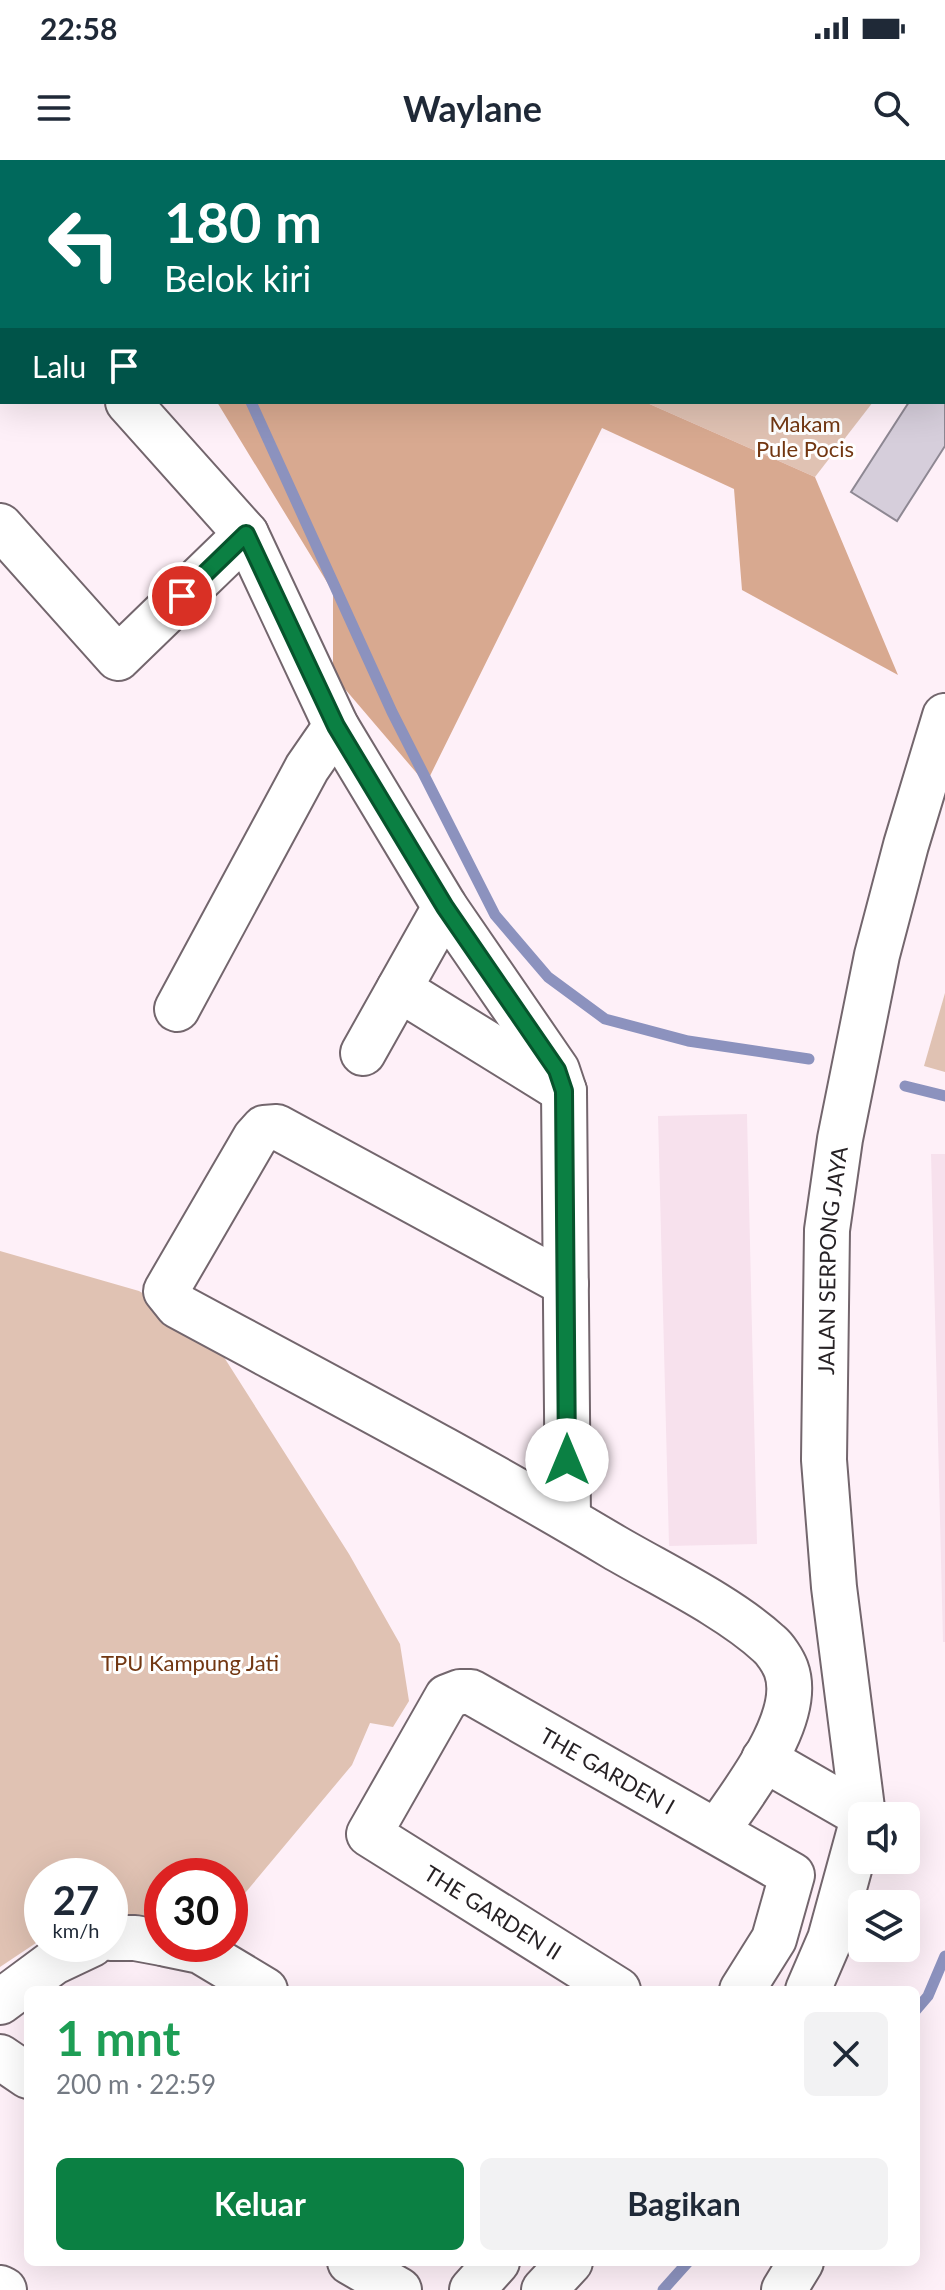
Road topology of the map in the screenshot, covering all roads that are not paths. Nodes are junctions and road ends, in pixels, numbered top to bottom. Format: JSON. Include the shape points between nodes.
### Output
{"nodes":[{"id":1,"x":130,"y":404,"type":"edge"},
{"id":2,"x":0,"y":526,"type":"edge"},
{"id":3,"x":246,"y":534,"type":"junction"},
{"id":4,"x":945,"y":716,"type":"edge"},
{"id":5,"x":336,"y":726,"type":"junction"},
{"id":6,"x":445,"y":907,"type":"junction"},
{"id":7,"x":399,"y":989,"type":"junction"},
{"id":8,"x":177,"y":1009,"type":"dead end"},
{"id":9,"x":363,"y":1053,"type":"dead end"},
{"id":10,"x":564,"y":1091,"type":"junction"},
{"id":11,"x":566,"y":1284,"type":"junction"},
{"id":12,"x":568,"y":1519,"type":"junction"},
{"id":13,"x":764,"y":1759,"type":"junction"},
{"id":14,"x":861,"y":1802,"type":"edge"},
{"id":15,"x":848,"y":1807,"type":"edge"},
{"id":16,"x":717,"y":1831,"type":"junction"},
{"id":17,"x":369,"y":1834,"type":"joint"},
{"id":18,"x":848,"y":1873,"type":"edge"},
{"id":19,"x":54,"y":1962,"type":"edge"},
{"id":20,"x":218,"y":1962,"type":"edge"},
{"id":21,"x":258,"y":1986,"type":"edge"},
{"id":22,"x":612,"y":1986,"type":"edge"},
{"id":23,"x":745,"y":1986,"type":"edge"},
{"id":24,"x":810,"y":1986,"type":"edge"},
{"id":25,"x":0,"y":2002,"type":"edge"},
{"id":26,"x":0,"y":2057,"type":"edge"},
{"id":27,"x":24,"y":2073,"type":"edge"},
{"id":28,"x":357,"y":2266,"type":"edge"},
{"id":29,"x":493,"y":2266,"type":"edge"},
{"id":30,"x":566,"y":2266,"type":"edge"},
{"id":31,"x":799,"y":2266,"type":"edge"},
{"id":32,"x":399,"y":2290,"type":"edge"},
{"id":33,"x":472,"y":2290,"type":"edge"},
{"id":34,"x":544,"y":2290,"type":"edge"},
{"id":35,"x":784,"y":2290,"type":"edge"}],
"edges":[{"from":1,"to":3,"type":"street"},
{"from":2,"to":3,"type":"street","via":[[118,658]]},
{"from":3,"to":5,"type":"street"},
{"from":4,"to":14,"type":"street","name":"JALAN SERPONG JAYA","via":[[877,955],[827,1230],[824,1460]]},
{"from":5,"to":6,"type":"street"},
{"from":5,"to":8,"type":"street","via":[[307,768]]},
{"from":6,"to":7,"type":"street"},
{"from":6,"to":10,"type":"street","via":[[557,1070]]},
{"from":7,"to":9,"type":"street"},
{"from":7,"to":10,"type":"street"},
{"from":10,"to":11,"type":"street"},
{"from":11,"to":12,"type":"street"},
{"from":11,"to":12,"type":"street","via":[[277,1127],[264,1128],[255,1138],[166,1291],[178,1306]]},
{"from":12,"to":13,"type":"street","via":[[721,1610],[771,1646],[786,1669],[789,1699]]},
{"from":13,"to":15,"type":"street"},
{"from":13,"to":16,"type":"street"},
{"from":16,"to":17,"type":"street","name":"THE GARDEN I","via":[[471,1692],[460,1692],[447,1697]]},
{"from":16,"to":23,"type":"street","name":"THE GARDEN I","via":[[792,1875],[774,1939]]},
{"from":17,"to":22,"type":"street","name":"THE GARDEN II"},
{"from":18,"to":24,"type":"street","via":[[830,1939]]},
{"from":19,"to":25,"type":"street"},
{"from":20,"to":21,"type":"street"},
{"from":26,"to":27,"type":"street"},
{"from":28,"to":32,"type":"street"},
{"from":29,"to":33,"type":"street"},
{"from":30,"to":34,"type":"street"},
{"from":31,"to":35,"type":"street"}]}
